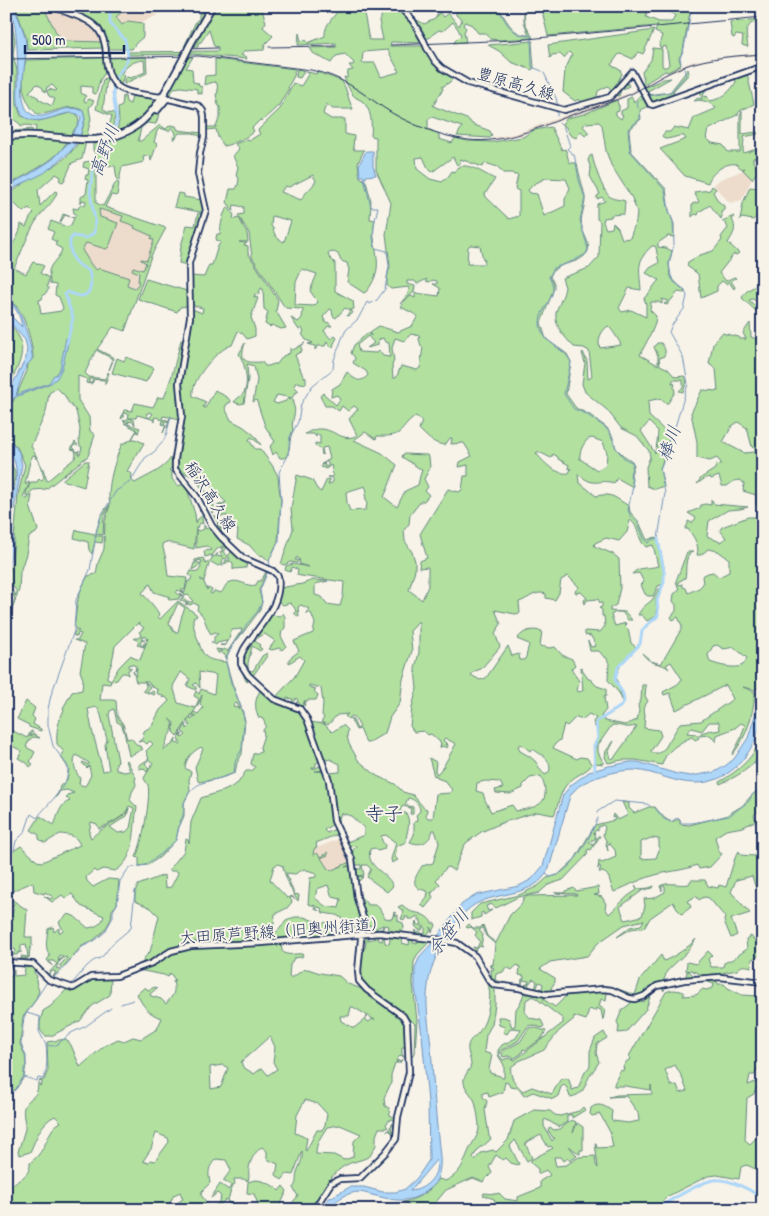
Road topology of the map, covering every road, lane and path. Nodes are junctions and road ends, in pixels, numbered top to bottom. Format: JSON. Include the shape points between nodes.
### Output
{"nodes":[{"id":1,"x":54,"y":6,"type":"edge"},
{"id":2,"x":212,"y":6,"type":"edge"},
{"id":3,"x":399,"y":6,"type":"edge"},
{"id":4,"x":196,"y":35,"type":"junction"},
{"id":5,"x":763,"y":66,"type":"edge"},
{"id":6,"x":163,"y":98,"type":"junction"},
{"id":7,"x":141,"y":122,"type":"junction"},
{"id":8,"x":6,"y":138,"type":"edge"},
{"id":9,"x":362,"y":934,"type":"junction"},
{"id":10,"x":6,"y":962,"type":"edge"},
{"id":11,"x":763,"y":982,"type":"edge"},
{"id":12,"x":312,"y":1210,"type":"edge"}],
"edges":[{"from":1,"to":6,"type":"main road","name":"稲沢高久線","via":[[88,21],[100,32],[105,45],[107,72],[117,87]]},
{"from":2,"to":4,"type":"highway"},
{"from":2,"to":4,"type":"highway"},
{"from":3,"to":5,"type":"main road","name":"豊原高久線","bridge":true,"via":[[413,21],[442,68],[468,83],[562,110],[610,97],[632,72],[653,106]]},
{"from":4,"to":7,"type":"highway","bridge":true,"via":[[158,104]]},
{"from":6,"to":7,"type":"highway","via":[[148,119]]},
{"from":6,"to":9,"type":"main road","name":"稲沢高久線","via":[[197,106],[204,111],[198,174],[206,208],[189,263],[190,317],[178,382],[182,416],[175,469],[197,497],[218,534],[241,556],[278,576],[275,603],[244,649],[241,665],[271,696],[298,707],[306,717],[329,780],[334,821],[351,857],[363,918]]},
{"from":7,"to":8,"type":"highway","via":[[107,139]]},
{"from":9,"to":10,"type":"main road","name":"大田原芦野線（旧奥州街道）","via":[[191,946],[171,951],[152,963],[117,976],[91,977],[73,988],[49,980],[33,964]]},
{"from":9,"to":11,"type":"main road","name":"大田原芦野線（旧奥州街道）","via":[[383,933],[454,942],[475,956],[490,982],[498,987],[546,994],[607,989],[635,999],[657,986],[686,980],[725,977]]},
{"from":9,"to":12,"type":"main road","name":"稲沢高久線","via":[[359,981],[406,1022],[409,1072],[397,1136],[389,1149],[357,1179],[340,1179],[331,1183]]}]}
